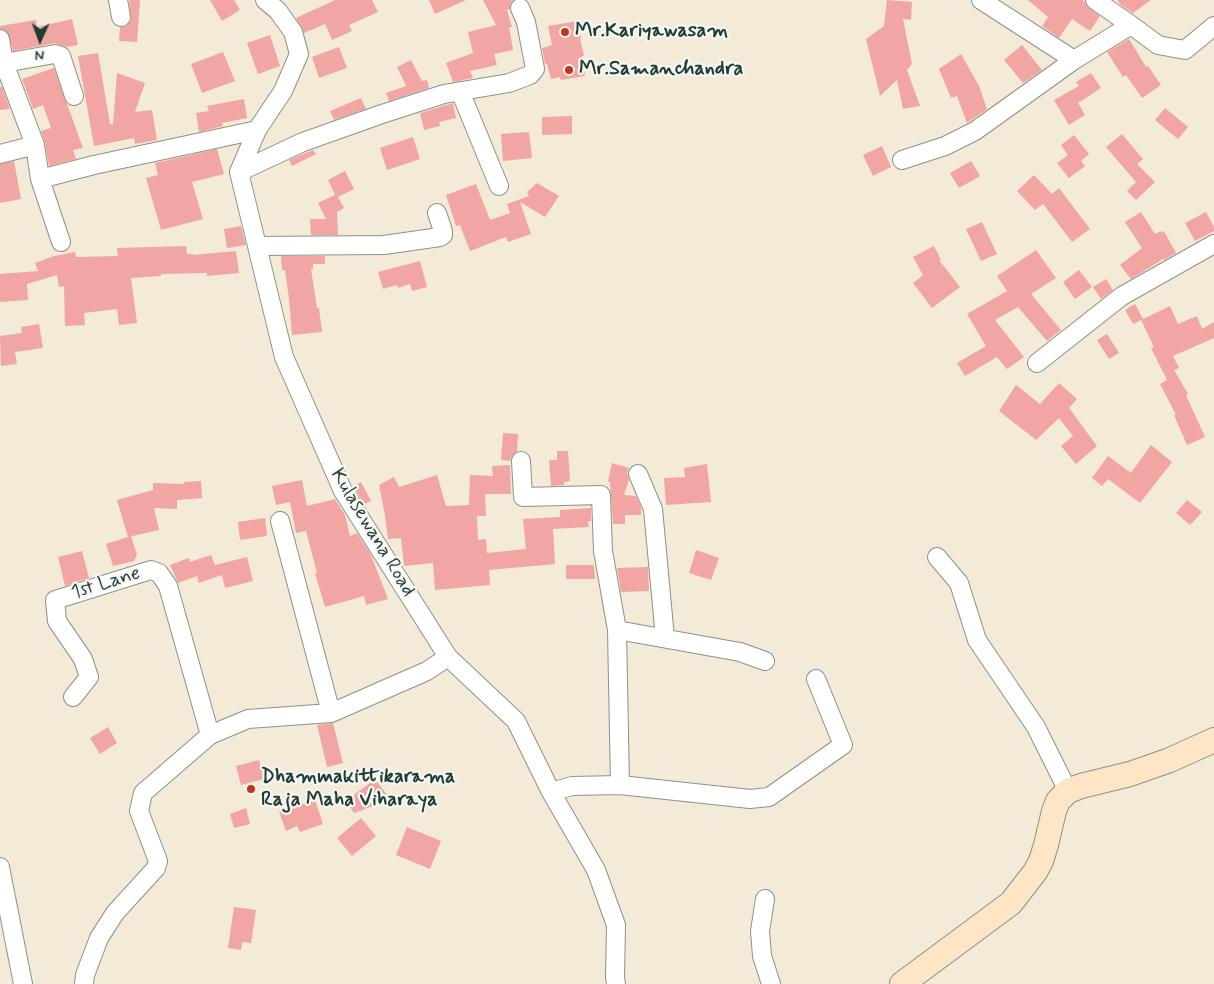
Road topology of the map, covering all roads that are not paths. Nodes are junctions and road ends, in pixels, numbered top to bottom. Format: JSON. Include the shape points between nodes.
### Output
{"nodes":[{"id":1,"x":266,"y":0,"type":"edge"},
{"id":2,"x":981,"y":0,"type":"edge"},
{"id":3,"x":1095,"y":0,"type":"edge"},
{"id":4,"x":520,"y":8,"type":"dead end"},
{"id":5,"x":1132,"y":25,"type":"junction"},
{"id":6,"x":1214,"y":26,"type":"edge"},
{"id":7,"x":0,"y":39,"type":"edge"},
{"id":8,"x":1074,"y":60,"type":"junction"},
{"id":9,"x":4,"y":62,"type":"junction"},
{"id":10,"x":452,"y":92,"type":"junction"},
{"id":11,"x":74,"y":96,"type":"dead end"},
{"id":12,"x":257,"y":130,"type":"junction"},
{"id":13,"x":35,"y":145,"type":"junction"},
{"id":14,"x":0,"y":154,"type":"edge"},
{"id":15,"x":902,"y":160,"type":"dead end"},
{"id":16,"x":239,"y":172,"type":"junction"},
{"id":17,"x":40,"y":179,"type":"junction"},
{"id":18,"x":499,"y":186,"type":"dead end"},
{"id":19,"x":437,"y":213,"type":"dead end"},
{"id":20,"x":61,"y":242,"type":"dead end"},
{"id":21,"x":1214,"y":244,"type":"edge"},
{"id":22,"x":257,"y":246,"type":"junction"},
{"id":23,"x":1037,"y":363,"type":"dead end"},
{"id":24,"x":521,"y":461,"type":"dead end"},
{"id":25,"x":638,"y":474,"type":"dead end"},
{"id":26,"x":280,"y":521,"type":"dead end"},
{"id":27,"x":937,"y":557,"type":"dead end"},
{"id":28,"x":617,"y":630,"type":"junction"},
{"id":29,"x":665,"y":638,"type":"junction"},
{"id":30,"x":448,"y":657,"type":"junction"},
{"id":31,"x":764,"y":661,"type":"dead end"},
{"id":32,"x":816,"y":679,"type":"dead end"},
{"id":33,"x":73,"y":697,"type":"dead end"},
{"id":34,"x":330,"y":714,"type":"junction"},
{"id":35,"x":210,"y":735,"type":"junction"},
{"id":36,"x":1214,"y":740,"type":"edge"},
{"id":37,"x":620,"y":785,"type":"junction"},
{"id":38,"x":1068,"y":791,"type":"junction"},
{"id":39,"x":550,"y":792,"type":"junction"},
{"id":40,"x":0,"y":867,"type":"edge"},
{"id":41,"x":765,"y":899,"type":"dead end"},
{"id":42,"x":23,"y":984,"type":"edge"},
{"id":43,"x":84,"y":984,"type":"edge"},
{"id":44,"x":616,"y":984,"type":"edge"},
{"id":45,"x":771,"y":984,"type":"edge"},
{"id":46,"x":902,"y":984,"type":"edge"}],
"edges":[{"from":1,"to":12,"type":"street","via":[[292,32],[299,54],[283,91]]},
{"from":2,"to":8,"type":"street"},
{"from":3,"to":5,"type":"street"},
{"from":4,"to":10,"type":"street","via":[[526,22],[534,69],[530,75]]},
{"from":5,"to":6,"type":"street","via":[[1158,46],[1185,50]]},
{"from":5,"to":8,"type":"street"},
{"from":7,"to":9,"type":"street"},
{"from":8,"to":15,"type":"street","via":[[975,131],[945,146]]},
{"from":9,"to":11,"type":"street","via":[[55,54],[61,56]]},
{"from":9,"to":13,"type":"street"},
{"from":10,"to":16,"type":"street","via":[[303,142]]},
{"from":10,"to":18,"type":"street"},
{"from":12,"to":16,"type":"street"},
{"from":12,"to":17,"type":"street"},
{"from":13,"to":14,"type":"street"},
{"from":13,"to":17,"type":"street"},
{"from":16,"to":22,"type":"street","name":"Kulasewana Road"},
{"from":17,"to":20,"type":"street"},
{"from":19,"to":22,"type":"street","via":[[443,231],[440,237],[384,245]]},
{"from":21,"to":23,"type":"street","via":[[1122,296]]},
{"from":22,"to":30,"type":"street","name":"Kulasewana Road","via":[[284,357],[343,491]]},
{"from":24,"to":28,"type":"street","via":[[523,497],[601,495],[603,551]]},
{"from":25,"to":29,"type":"street","via":[[653,509]]},
{"from":26,"to":34,"type":"street"},
{"from":27,"to":38,"type":"street","via":[[959,582],[977,640],[1036,726]]},
{"from":28,"to":29,"type":"street"},
{"from":28,"to":37,"type":"street"},
{"from":29,"to":31,"type":"street","via":[[740,652]]},
{"from":30,"to":34,"type":"street","via":[[427,671]]},
{"from":30,"to":39,"type":"street","name":"Kulasewana Road","via":[[516,721]]},
{"from":32,"to":37,"type":"street","via":[[843,745],[769,797],[750,799]]},
{"from":33,"to":35,"type":"street","name":"1st Lane","via":[[89,677],[83,659],[57,621],[55,600],[150,570],[159,573],[168,586]]},
{"from":34,"to":35,"type":"street","via":[[248,719]]},
{"from":35,"to":43,"type":"street","via":[[143,793],[139,811],[158,861],[156,868],[115,913],[99,938]]},
{"from":36,"to":38,"type":"street","via":[[1170,760]]},
{"from":37,"to":39,"type":"street","via":[[572,786]]},
{"from":38,"to":46,"type":"street","via":[[1054,811],[1041,861],[1011,903]]},
{"from":39,"to":44,"type":"street","name":"Kulasewana Road","via":[[596,870],[616,925]]},
{"from":40,"to":42,"type":"street"},
{"from":41,"to":45,"type":"street","via":[[760,931],[762,956]]}]}
